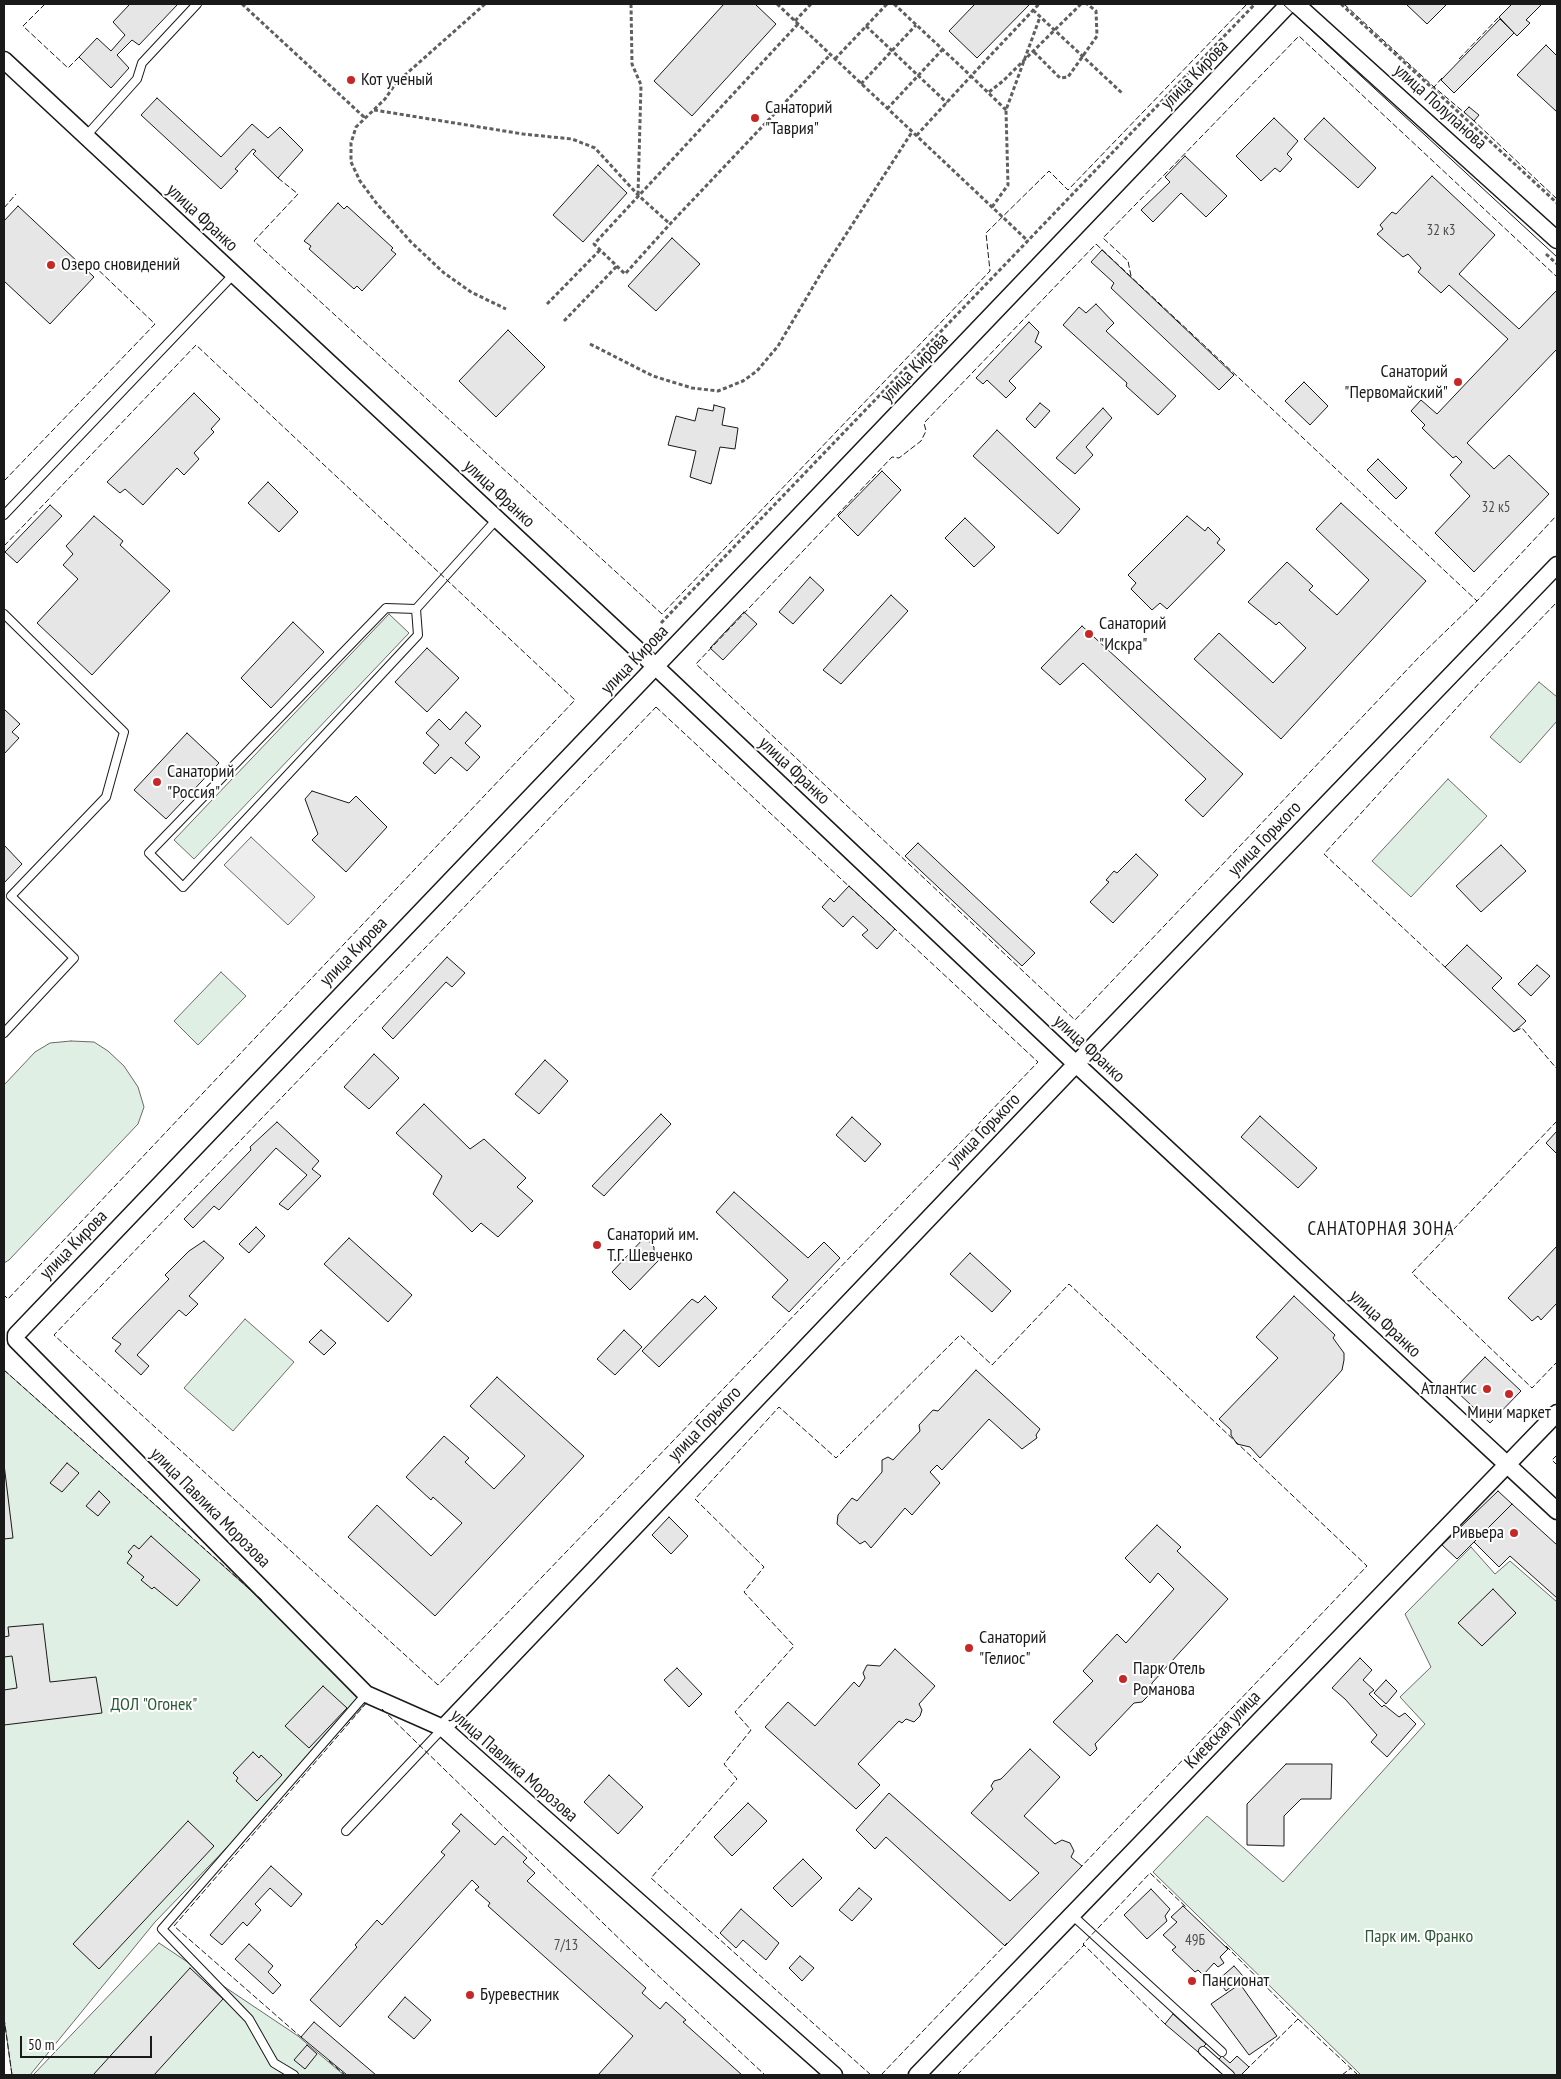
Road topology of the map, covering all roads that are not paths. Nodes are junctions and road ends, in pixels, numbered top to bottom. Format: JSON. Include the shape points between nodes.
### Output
{"nodes":[{"id":1,"x":197,"y":4,"type":"edge"},
{"id":2,"x":1289,"y":4,"type":"edge"},
{"id":3,"x":1296,"y":4,"type":"edge"},
{"id":4,"x":4,"y":60,"type":"edge"},
{"id":5,"x":86,"y":136,"type":"junction"},
{"id":6,"x":1557,"y":240,"type":"edge"},
{"id":7,"x":234,"y":274,"type":"junction"},
{"id":8,"x":4,"y":515,"type":"edge"},
{"id":9,"x":497,"y":519,"type":"junction"},
{"id":10,"x":1557,"y":565,"type":"edge"},
{"id":11,"x":416,"y":609,"type":"junction"},
{"id":12,"x":4,"y":614,"type":"edge"},
{"id":13,"x":656,"y":667,"type":"junction"},
{"id":14,"x":4,"y":1033,"type":"edge"},
{"id":15,"x":1076,"y":1064,"type":"junction"},
{"id":16,"x":21,"y":1344,"type":"joint"},
{"id":17,"x":1557,"y":1413,"type":"edge"},
{"id":18,"x":1507,"y":1465,"type":"junction"},
{"id":19,"x":1557,"y":1511,"type":"edge"},
{"id":20,"x":366,"y":1694,"type":"junction"},
{"id":21,"x":443,"y":1728,"type":"junction"},
{"id":22,"x":346,"y":1831,"type":"dead end"},
{"id":23,"x":1072,"y":1915,"type":"junction"},
{"id":24,"x":1203,"y":2051,"type":"dead end"},
{"id":25,"x":1222,"y":2052,"type":"dead end"},
{"id":26,"x":294,"y":2075,"type":"edge"},
{"id":27,"x":834,"y":2075,"type":"edge"},
{"id":28,"x":918,"y":2075,"type":"edge"},
{"id":29,"x":1230,"y":2075,"type":"edge"}],
"edges":[{"from":1,"to":5,"type":"lane","via":[[142,63],[137,79]]},
{"from":2,"to":13,"type":"street","name":"улица Кирова"},
{"from":3,"to":6,"type":"street","name":"улица Полупанова"},
{"from":4,"to":5,"type":"street","name":"улица Франко"},
{"from":5,"to":7,"type":"street","name":"улица Франко"},
{"from":7,"to":8,"type":"lane"},
{"from":7,"to":9,"type":"street","name":"улица Франко"},
{"from":9,"to":11,"type":"lane"},
{"from":9,"to":13,"type":"street","name":"улица Франко"},
{"from":10,"to":15,"type":"street","name":"улица Горького"},
{"from":11,"to":11,"type":"lane","via":[[386,608],[149,853],[183,887],[418,635]]},
{"from":12,"to":14,"type":"lane","via":[[124,732],[106,797],[10,896],[74,958]]},
{"from":13,"to":15,"type":"street","name":"улица Франко"},
{"from":13,"to":16,"type":"street","name":"улица Кирова","via":[[19,1331],[16,1340]]},
{"from":15,"to":18,"type":"street","name":"улица Франко"},
{"from":15,"to":21,"type":"street","name":"улица Горького"},
{"from":16,"to":20,"type":"street","name":"улица Павлика Морозова"},
{"from":17,"to":18,"type":"street","name":"Киевская улица"},
{"from":18,"to":19,"type":"street","name":"улица Франко"},
{"from":18,"to":23,"type":"street","name":"Киевская улица"},
{"from":20,"to":21,"type":"street","name":"улица Павлика Морозова"},
{"from":20,"to":26,"type":"lane","via":[[162,1929],[249,2019],[274,2063]]},
{"from":21,"to":22,"type":"lane"},
{"from":21,"to":27,"type":"street","name":"улица Павлика Морозова"},
{"from":23,"to":25,"type":"lane"},
{"from":23,"to":28,"type":"street","name":"Киевская улица"},
{"from":24,"to":29,"type":"lane"}]}
